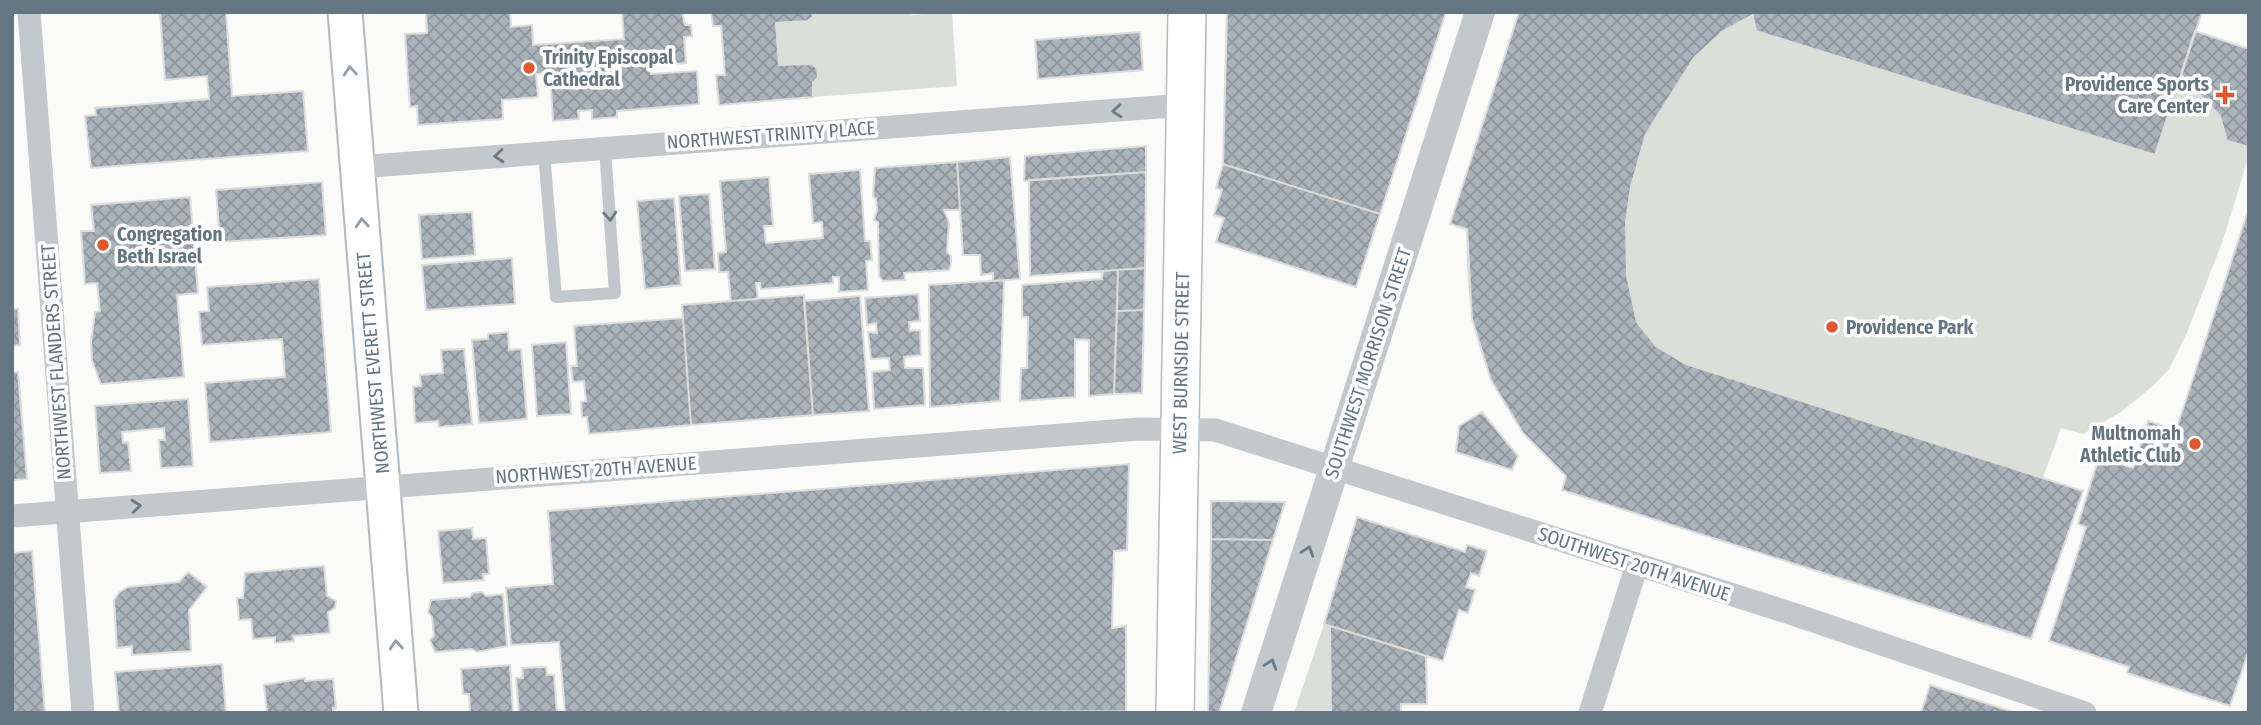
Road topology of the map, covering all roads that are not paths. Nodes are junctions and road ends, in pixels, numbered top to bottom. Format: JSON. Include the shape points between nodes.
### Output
{"nodes":[{"id":1,"x":29,"y":12,"type":"edge"},
{"id":2,"x":345,"y":12,"type":"edge"},
{"id":3,"x":1187,"y":12,"type":"edge"},
{"id":4,"x":1480,"y":12,"type":"edge"},
{"id":5,"x":1185,"y":105,"type":"junction"},
{"id":6,"x":605,"y":148,"type":"junction"},
{"id":7,"x":544,"y":152,"type":"junction"},
{"id":8,"x":358,"y":167,"type":"junction"},
{"id":9,"x":1179,"y":429,"type":"junction"},
{"id":10,"x":1336,"y":467,"type":"junction"},
{"id":11,"x":383,"y":486,"type":"junction"},
{"id":12,"x":68,"y":512,"type":"junction"},
{"id":13,"x":12,"y":516,"type":"edge"},
{"id":14,"x":1637,"y":565,"type":"junction"},
{"id":15,"x":83,"y":713,"type":"edge"},
{"id":16,"x":401,"y":713,"type":"edge"},
{"id":17,"x":1175,"y":713,"type":"edge"},
{"id":18,"x":1256,"y":713,"type":"edge"},
{"id":19,"x":1590,"y":713,"type":"edge"},
{"id":20,"x":2085,"y":713,"type":"edge"}],
"edges":[{"from":1,"to":12,"type":"street","name":"NORTHWEST FLANDERS STREET"},
{"from":8,"to":2,"type":"main road","name":"NORTHWEST EVERETT STREET","one_way":true},
{"from":3,"to":5,"type":"main road","name":"WEST BURNSIDE STREET"},
{"from":4,"to":10,"type":"street","name":"SOUTHWEST MORRISON STREET"},
{"from":5,"to":6,"type":"street","name":"NORTHWEST TRINITY PLACE","one_way":true},
{"from":5,"to":9,"type":"main road","name":"WEST BURNSIDE STREET"},
{"from":6,"to":7,"type":"street","name":"NORTHWEST TRINITY PLACE"},
{"from":6,"to":7,"type":"lane","one_way":true,"via":[[615,293],[556,297]]},
{"from":7,"to":8,"type":"street","name":"NORTHWEST TRINITY PLACE","one_way":true},
{"from":11,"to":8,"type":"main road","name":"NORTHWEST EVERETT STREET","one_way":true},
{"from":9,"to":10,"type":"street","name":"SOUTHWEST 20TH AVENUE","via":[[1215,430]]},
{"from":9,"to":11,"type":"street","name":"NORTHWEST 20TH AVENUE"},
{"from":9,"to":17,"type":"main road","name":"WEST BURNSIDE STREET"},
{"from":10,"to":14,"type":"street","name":"SOUTHWEST 20TH AVENUE"},
{"from":18,"to":10,"type":"street","name":"SOUTHWEST MORRISON STREET","one_way":true},
{"from":12,"to":11,"type":"street","name":"NORTHWEST 20TH AVENUE","one_way":true},
{"from":16,"to":11,"type":"main road","name":"NORTHWEST EVERETT STREET","one_way":true},
{"from":12,"to":13,"type":"street","name":"NORTHWEST 20TH AVENUE"},
{"from":12,"to":15,"type":"street","name":"NORTHWEST FLANDERS STREET"},
{"from":14,"to":19,"type":"street"},
{"from":14,"to":20,"type":"street","name":"SOUTHWEST 20TH AVENUE"}]}
